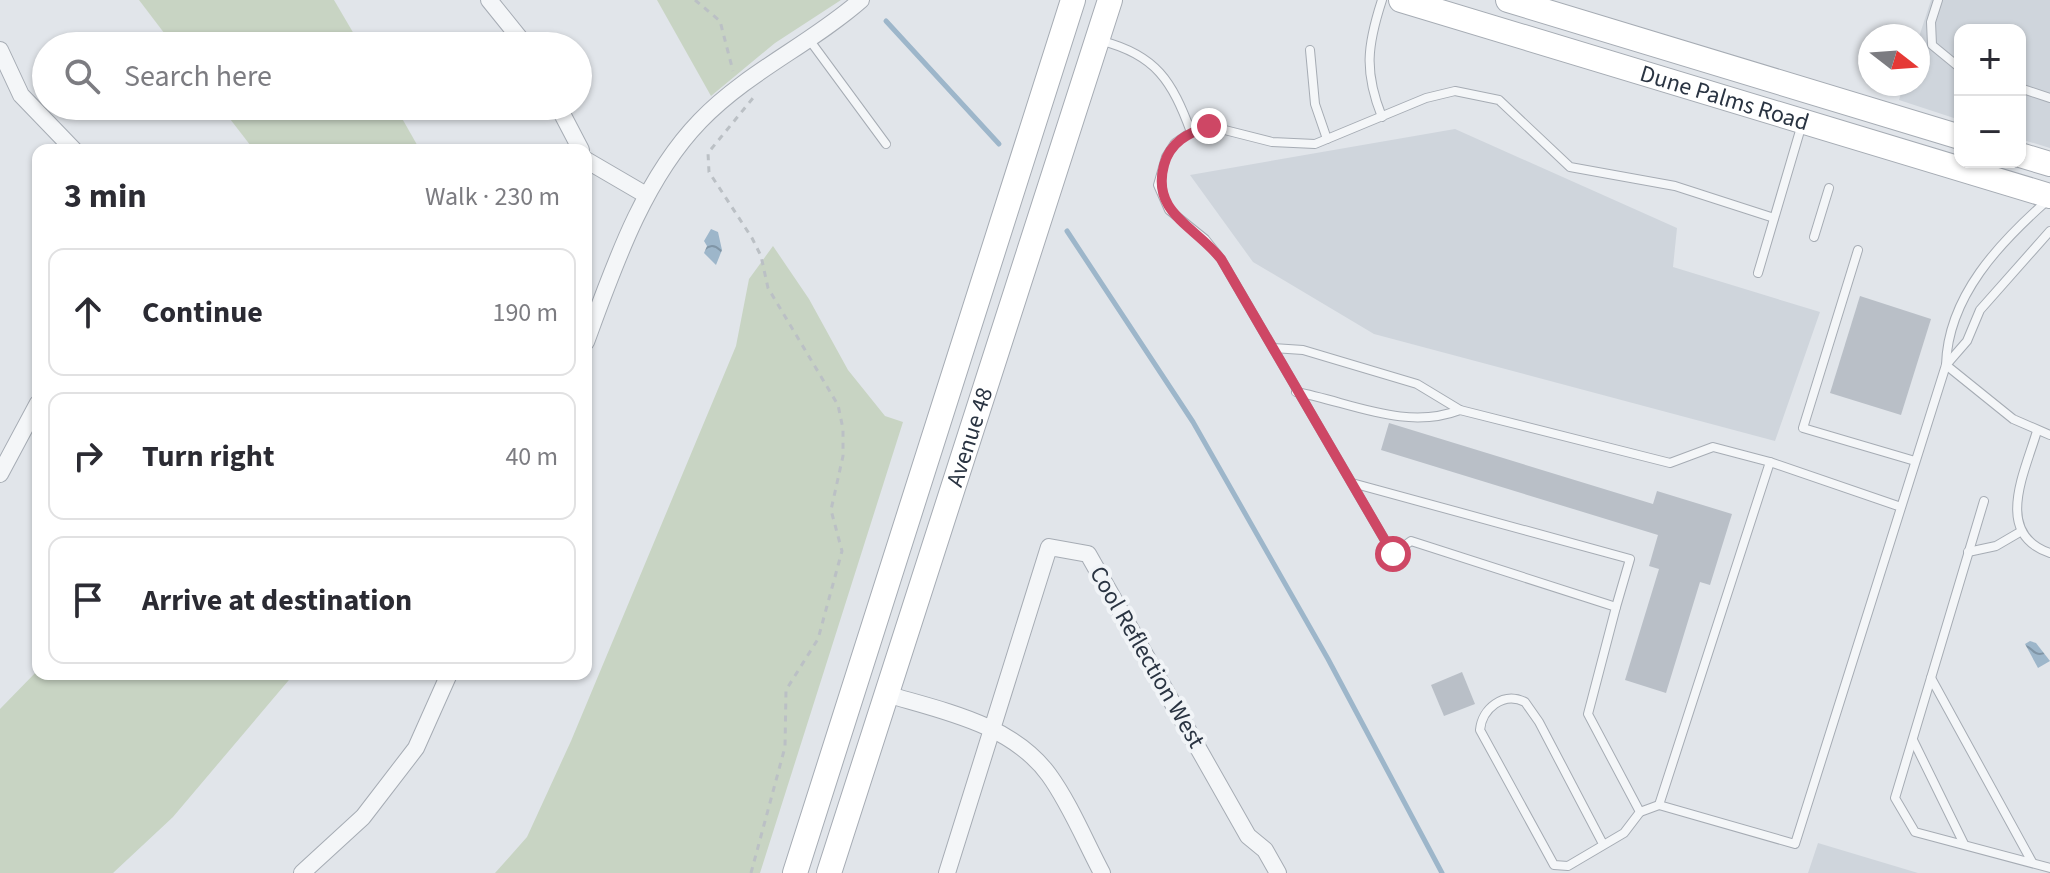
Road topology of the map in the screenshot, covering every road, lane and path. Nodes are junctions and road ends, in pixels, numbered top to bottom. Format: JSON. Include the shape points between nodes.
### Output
{"nodes":[{"id":1,"x":489,"y":0,"type":"edge"},
{"id":2,"x":695,"y":0,"type":"edge"},
{"id":3,"x":861,"y":0,"type":"edge"},
{"id":4,"x":1073,"y":0,"type":"edge"},
{"id":5,"x":1110,"y":0,"type":"edge"},
{"id":6,"x":1382,"y":0,"type":"edge"},
{"id":7,"x":1401,"y":0,"type":"edge"},
{"id":8,"x":1508,"y":0,"type":"edge"},
{"id":9,"x":1938,"y":0,"type":"edge"},
{"id":10,"x":515,"y":32,"type":"edge"},
{"id":11,"x":1619,"y":33,"type":"junction"},
{"id":12,"x":807,"y":37,"type":"junction"},
{"id":13,"x":1529,"y":39,"type":"junction"},
{"id":14,"x":1097,"y":40,"type":"junction"},
{"id":15,"x":0,"y":50,"type":"edge"},
{"id":16,"x":1310,"y":50,"type":"dead end"},
{"id":17,"x":1954,"y":63,"type":"edge"},
{"id":18,"x":733,"y":71,"type":"dead end"},
{"id":19,"x":2026,"y":90,"type":"edge"},
{"id":20,"x":750,"y":94,"type":"dead end"},
{"id":21,"x":2050,"y":98,"type":"edge"},
{"id":22,"x":32,"y":106,"type":"edge"},
{"id":23,"x":1885,"y":115,"type":"junction"},
{"id":24,"x":1382,"y":117,"type":"junction"},
{"id":25,"x":45,"y":120,"type":"edge"},
{"id":26,"x":565,"y":120,"type":"edge"},
{"id":27,"x":1803,"y":122,"type":"junction"},
{"id":28,"x":1191,"y":132,"type":"junction"},
{"id":29,"x":1954,"y":135,"type":"edge"},
{"id":30,"x":1327,"y":139,"type":"junction"},
{"id":31,"x":68,"y":144,"type":"edge"},
{"id":32,"x":578,"y":144,"type":"edge"},
{"id":33,"x":886,"y":144,"type":"dead end"},
{"id":34,"x":2026,"y":157,"type":"edge"},
{"id":35,"x":592,"y":164,"type":"edge"},
{"id":36,"x":2050,"y":164,"type":"edge"},
{"id":37,"x":1829,"y":188,"type":"dead end"},
{"id":38,"x":646,"y":195,"type":"junction"},
{"id":39,"x":2050,"y":197,"type":"edge"},
{"id":40,"x":1774,"y":218,"type":"junction"},
{"id":41,"x":2050,"y":231,"type":"edge"},
{"id":42,"x":1814,"y":237,"type":"dead end"},
{"id":43,"x":1858,"y":250,"type":"dead end"},
{"id":44,"x":1758,"y":273,"type":"dead end"},
{"id":45,"x":592,"y":323,"type":"edge"},
{"id":46,"x":1273,"y":348,"type":"junction"},
{"id":47,"x":1946,"y":365,"type":"junction"},
{"id":48,"x":1296,"y":392,"type":"junction"},
{"id":49,"x":1460,"y":410,"type":"junction"},
{"id":50,"x":32,"y":414,"type":"edge"},
{"id":51,"x":2037,"y":431,"type":"junction"},
{"id":52,"x":2050,"y":435,"type":"edge"},
{"id":53,"x":1915,"y":461,"type":"junction"},
{"id":54,"x":1770,"y":462,"type":"junction"},
{"id":55,"x":0,"y":474,"type":"edge"},
{"id":56,"x":1352,"y":483,"type":"junction"},
{"id":57,"x":1984,"y":501,"type":"dead end"},
{"id":58,"x":1901,"y":507,"type":"junction"},
{"id":59,"x":2020,"y":532,"type":"junction"},
{"id":60,"x":1968,"y":552,"type":"junction"},
{"id":61,"x":2050,"y":553,"type":"edge"},
{"id":62,"x":1616,"y":607,"type":"junction"},
{"id":63,"x":1931,"y":678,"type":"junction"},
{"id":64,"x":446,"y":680,"type":"edge"},
{"id":65,"x":855,"y":685,"type":"junction"},
{"id":66,"x":886,"y":694,"type":"junction"},
{"id":67,"x":993,"y":728,"type":"junction"},
{"id":68,"x":1912,"y":740,"type":"junction"},
{"id":69,"x":1659,"y":805,"type":"junction"},
{"id":70,"x":1640,"y":812,"type":"junction"},
{"id":71,"x":1603,"y":844,"type":"junction"},
{"id":72,"x":1964,"y":844,"type":"junction"},
{"id":73,"x":2032,"y":862,"type":"junction"},
{"id":74,"x":2050,"y":868,"type":"edge"},
{"id":75,"x":302,"y":873,"type":"edge"},
{"id":76,"x":751,"y":873,"type":"edge"},
{"id":77,"x":795,"y":873,"type":"edge"},
{"id":78,"x":829,"y":873,"type":"edge"},
{"id":79,"x":947,"y":873,"type":"edge"},
{"id":80,"x":1102,"y":873,"type":"edge"},
{"id":81,"x":1278,"y":873,"type":"edge"}],
"edges":[{"from":1,"to":10,"type":"street"},
{"from":2,"to":18,"type":"path","via":[[720,21]]},
{"from":3,"to":12,"type":"street"},
{"from":4,"to":65,"type":"main road","name":"Avenue 48"},
{"from":5,"to":14,"type":"main road","name":"Avenue 48"},
{"from":6,"to":24,"type":"lane","via":[[1368,47],[1371,88]]},
{"from":7,"to":13,"type":"main road","name":"Dune Palms Road"},
{"from":8,"to":11,"type":"main road","name":"Dune Palms Road"},
{"from":9,"to":17,"type":"lane","via":[[1931,22],[1932,45]]},
{"from":11,"to":13,"type":"main road","via":[[1604,46]]},
{"from":11,"to":23,"type":"main road","name":"Dune Palms Road"},
{"from":12,"to":33,"type":"lane"},
{"from":12,"to":38,"type":"street","via":[[700,121]]},
{"from":13,"to":27,"type":"main road","name":"Dune Palms Road"},
{"from":14,"to":28,"type":"lane","via":[[1153,63],[1177,98]]},
{"from":14,"to":66,"type":"main road","name":"Avenue 48"},
{"from":15,"to":22,"type":"street"},
{"from":16,"to":30,"type":"lane","via":[[1315,104]]},
{"from":19,"to":21,"type":"lane"},
{"from":20,"to":76,"type":"path","via":[[751,103],[708,153],[709,172],[752,238],[768,288],[838,405],[843,443],[831,510],[842,551],[818,639],[786,690],[783,760]]},
{"from":23,"to":27,"type":"main road","via":[[1816,110]]},
{"from":23,"to":29,"type":"main road","name":"Dune Palms Road"},
{"from":24,"to":30,"type":"lane"},
{"from":24,"to":40,"type":"lane","via":[[1455,91],[1499,100],[1570,167],[1675,186]]},
{"from":25,"to":31,"type":"street"},
{"from":26,"to":32,"type":"street"},
{"from":27,"to":39,"type":"main road","name":"Dune Palms Road"},
{"from":27,"to":40,"type":"lane"},
{"from":28,"to":30,"type":"lane","via":[[1209,126],[1272,142],[1315,144]]},
{"from":28,"to":46,"type":"lane","via":[[1166,157],[1158,185],[1169,210],[1221,259]]},
{"from":34,"to":36,"type":"main road"},
{"from":35,"to":38,"type":"street"},
{"from":37,"to":42,"type":"lane"},
{"from":38,"to":45,"type":"street"},
{"from":39,"to":47,"type":"lane","via":[[1976,278],[1955,314]]},
{"from":40,"to":44,"type":"lane"},
{"from":41,"to":47,"type":"lane","via":[[1980,310],[1967,341]]},
{"from":43,"to":53,"type":"lane","via":[[1803,428]]},
{"from":46,"to":48,"type":"lane"},
{"from":46,"to":49,"type":"lane","via":[[1303,350],[1417,384]]},
{"from":47,"to":51,"type":"lane","via":[[2001,410]]},
{"from":47,"to":53,"type":"lane"},
{"from":48,"to":49,"type":"lane","via":[[1406,420]]},
{"from":48,"to":56,"type":"lane"},
{"from":49,"to":54,"type":"lane","via":[[1670,463],[1713,447]]},
{"from":50,"to":55,"type":"street"},
{"from":51,"to":52,"type":"lane"},
{"from":51,"to":59,"type":"lane","via":[[2017,501]]},
{"from":53,"to":58,"type":"lane"},
{"from":54,"to":58,"type":"lane"},
{"from":54,"to":69,"type":"lane"},
{"from":56,"to":62,"type":"lane","via":[[1393,554],[1411,541]]},
{"from":56,"to":62,"type":"lane","via":[[1630,559]]},
{"from":57,"to":60,"type":"lane"},
{"from":58,"to":69,"type":"lane","via":[[1795,844]]},
{"from":59,"to":60,"type":"lane","via":[[1996,546]]},
{"from":59,"to":61,"type":"lane"},
{"from":60,"to":63,"type":"lane"},
{"from":62,"to":70,"type":"lane","via":[[1588,714]]},
{"from":63,"to":68,"type":"lane"},
{"from":63,"to":73,"type":"lane"},
{"from":64,"to":75,"type":"street","via":[[416,748],[363,817]]},
{"from":65,"to":66,"type":"main road"},
{"from":65,"to":77,"type":"main road","name":"Avenue 48"},
{"from":66,"to":67,"type":"street"},
{"from":66,"to":78,"type":"main road","name":"Avenue 48"},
{"from":67,"to":79,"type":"street","name":"Cool Reflection West"},
{"from":67,"to":80,"type":"street","via":[[1021,746],[1049,775]]},
{"from":67,"to":81,"type":"street","name":"Cool Reflection West","via":[[1049,547],[1088,554],[1248,836],[1265,850]]},
{"from":68,"to":72,"type":"lane"},
{"from":68,"to":72,"type":"lane","via":[[1895,798],[1915,832]]},
{"from":69,"to":70,"type":"lane"},
{"from":70,"to":71,"type":"lane","via":[[1624,833]]},
{"from":71,"to":71,"type":"lane","via":[[1525,702],[1505,699],[1488,709],[1480,730],[1554,865],[1568,866]]},
{"from":72,"to":73,"type":"lane"},
{"from":73,"to":74,"type":"lane"}]}
